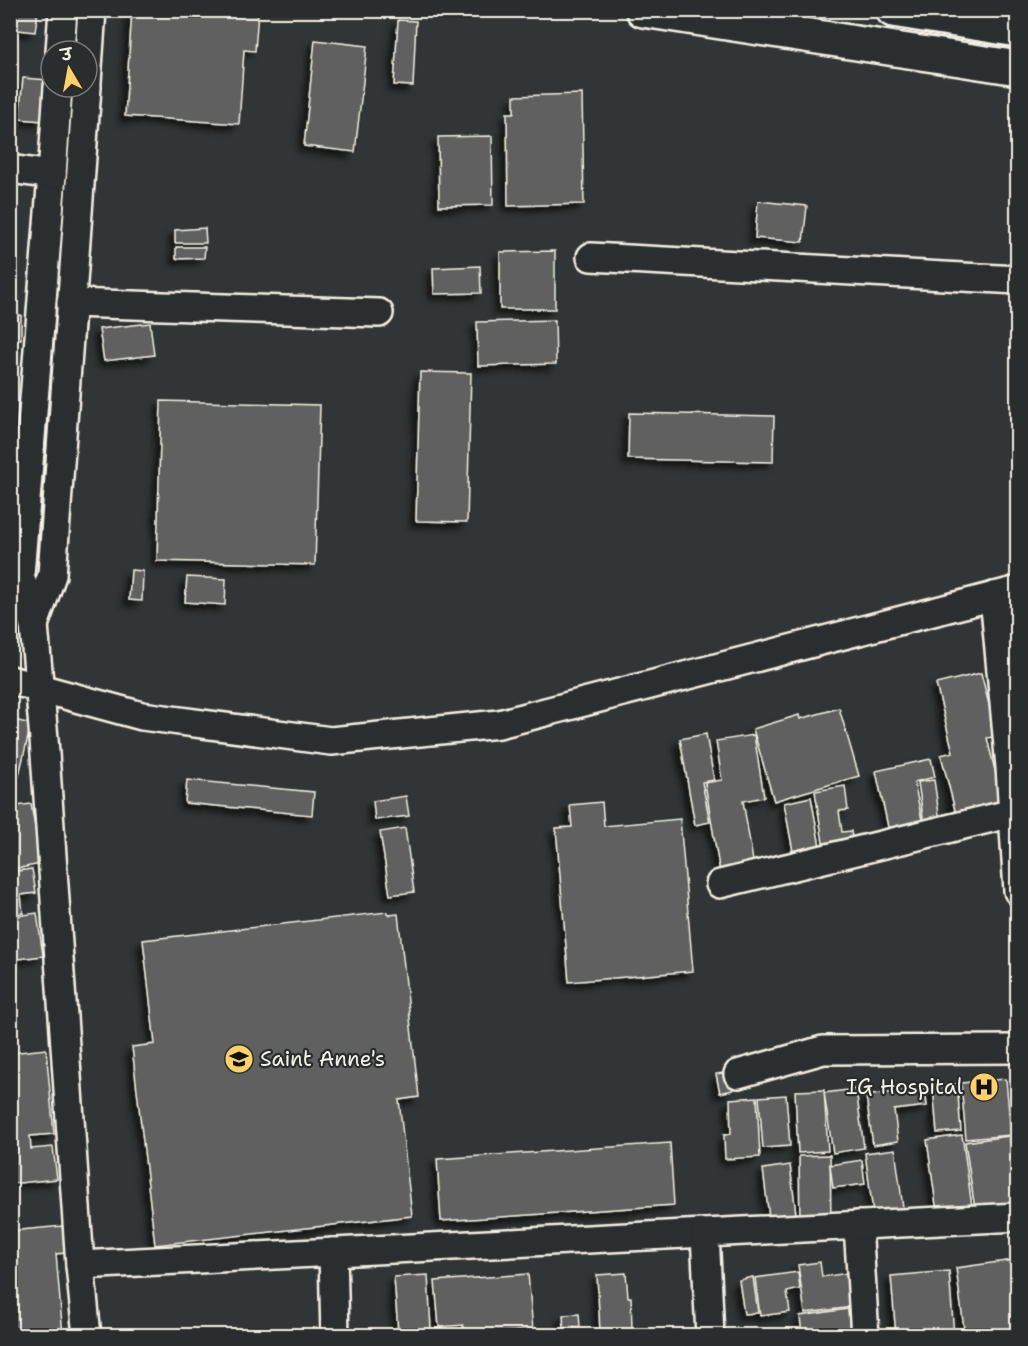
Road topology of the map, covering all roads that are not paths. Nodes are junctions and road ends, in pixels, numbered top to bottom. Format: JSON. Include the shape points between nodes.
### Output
{"nodes":[{"id":1,"x":63,"y":10,"type":"edge"},
{"id":2,"x":92,"y":10,"type":"edge"},
{"id":3,"x":643,"y":10,"type":"edge"},
{"id":4,"x":893,"y":10,"type":"edge"},
{"id":5,"x":1016,"y":25,"type":"edge"},
{"id":6,"x":61,"y":39,"type":"edge"},
{"id":7,"x":90,"y":39,"type":"edge"},
{"id":8,"x":1017,"y":68,"type":"edge"},
{"id":9,"x":57,"y":99,"type":"edge"},
{"id":10,"x":86,"y":99,"type":"edge"},
{"id":11,"x":10,"y":169,"type":"edge"},
{"id":12,"x":52,"y":175,"type":"junction"},
{"id":13,"x":591,"y":257,"type":"dead end"},
{"id":14,"x":1017,"y":280,"type":"edge"},
{"id":15,"x":71,"y":303,"type":"junction"},
{"id":16,"x":380,"y":313,"type":"dead end"},
{"id":17,"x":21,"y":420,"type":"edge"},
{"id":18,"x":15,"y":574,"type":"edge"},
{"id":19,"x":52,"y":575,"type":"junction"},
{"id":20,"x":1006,"y":593,"type":"edge"},
{"id":21,"x":34,"y":624,"type":"junction"},
{"id":22,"x":10,"y":680,"type":"edge"},
{"id":23,"x":39,"y":688,"type":"junction"},
{"id":24,"x":1014,"y":767,"type":"edge"},
{"id":25,"x":1013,"y":813,"type":"junction"},
{"id":26,"x":720,"y":884,"type":"dead end"},
{"id":27,"x":1017,"y":891,"type":"edge"},
{"id":28,"x":1017,"y":1049,"type":"edge"},
{"id":29,"x":738,"y":1074,"type":"dead end"},
{"id":30,"x":1017,"y":1217,"type":"edge"},
{"id":31,"x":858,"y":1226,"type":"junction"},
{"id":32,"x":705,"y":1233,"type":"junction"},
{"id":33,"x":333,"y":1252,"type":"junction"},
{"id":34,"x":80,"y":1265,"type":"junction"},
{"id":35,"x":87,"y":1335,"type":"edge"},
{"id":36,"x":335,"y":1335,"type":"edge"},
{"id":37,"x":710,"y":1335,"type":"edge"},
{"id":38,"x":865,"y":1335,"type":"edge"}],
"edges":[{"from":1,"to":6,"type":"street"},
{"from":2,"to":7,"type":"street"},
{"from":3,"to":8,"type":"highway"},
{"from":4,"to":5,"type":"highway"},
{"from":9,"to":12,"type":"street"},
{"from":10,"to":15,"type":"street"},
{"from":11,"to":12,"type":"street"},
{"from":12,"to":17,"type":"street"},
{"from":13,"to":14,"type":"street"},
{"from":15,"to":16,"type":"street"},
{"from":15,"to":19,"type":"street"},
{"from":17,"to":18,"type":"street"},
{"from":18,"to":19,"type":"street"},
{"from":18,"to":21,"type":"street"},
{"from":19,"to":21,"type":"street"},
{"from":20,"to":23,"type":"street","via":[[499,724],[342,740],[142,716]]},
{"from":20,"to":24,"type":"street"},
{"from":21,"to":23,"type":"street"},
{"from":22,"to":23,"type":"street"},
{"from":23,"to":34,"type":"street"},
{"from":24,"to":25,"type":"street"},
{"from":25,"to":26,"type":"street"},
{"from":25,"to":27,"type":"street"},
{"from":28,"to":29,"type":"street","via":[[823,1050]]},
{"from":30,"to":31,"type":"street"},
{"from":31,"to":32,"type":"street"},
{"from":31,"to":38,"type":"street"},
{"from":32,"to":33,"type":"street"},
{"from":32,"to":37,"type":"street"},
{"from":33,"to":34,"type":"street"},
{"from":33,"to":36,"type":"street"},
{"from":34,"to":35,"type":"street"}]}
